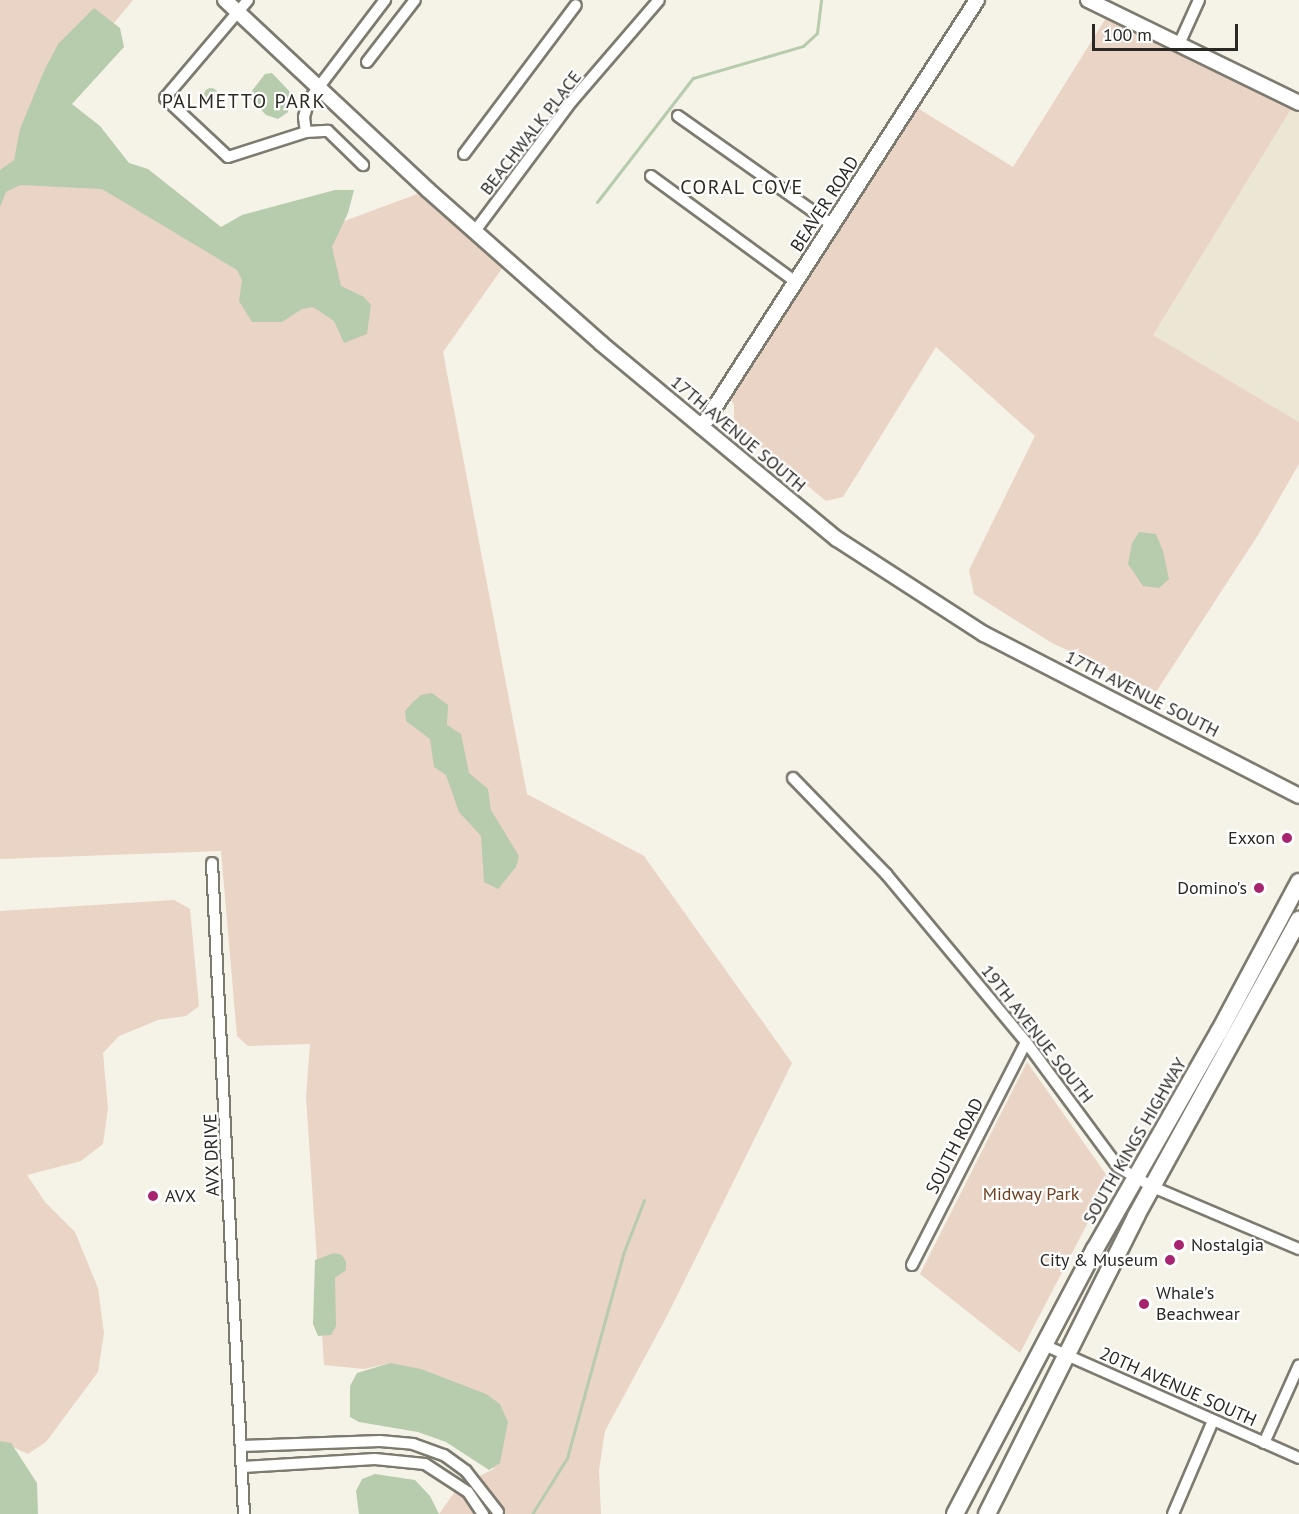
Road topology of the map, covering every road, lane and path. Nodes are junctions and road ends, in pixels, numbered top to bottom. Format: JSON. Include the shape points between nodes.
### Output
{"nodes":[{"id":1,"x":225,"y":0,"type":"edge"},
{"id":2,"x":248,"y":0,"type":"edge"},
{"id":3,"x":385,"y":0,"type":"edge"},
{"id":4,"x":415,"y":0,"type":"edge"},
{"id":5,"x":659,"y":0,"type":"edge"},
{"id":6,"x":977,"y":0,"type":"edge"},
{"id":7,"x":1088,"y":0,"type":"edge"},
{"id":8,"x":1199,"y":0,"type":"edge"},
{"id":9,"x":575,"y":2,"type":"edge"},
{"id":10,"x":238,"y":13,"type":"junction"},
{"id":11,"x":1180,"y":42,"type":"junction"},
{"id":12,"x":367,"y":62,"type":"dead end"},
{"id":13,"x":317,"y":89,"type":"junction"},
{"id":14,"x":1299,"y":103,"type":"edge"},
{"id":15,"x":678,"y":116,"type":"dead end"},
{"id":16,"x":306,"y":132,"type":"junction"},
{"id":17,"x":464,"y":154,"type":"dead end"},
{"id":18,"x":363,"y":165,"type":"dead end"},
{"id":19,"x":651,"y":176,"type":"dead end"},
{"id":20,"x":834,"y":226,"type":"junction"},
{"id":21,"x":475,"y":231,"type":"junction"},
{"id":22,"x":796,"y":282,"type":"junction"},
{"id":23,"x":702,"y":427,"type":"junction"},
{"id":24,"x":793,"y":778,"type":"dead end"},
{"id":25,"x":1299,"y":796,"type":"edge"},
{"id":26,"x":212,"y":863,"type":"dead end"},
{"id":27,"x":1299,"y":882,"type":"edge"},
{"id":28,"x":1299,"y":920,"type":"edge"},
{"id":29,"x":1026,"y":1042,"type":"junction"},
{"id":30,"x":1137,"y":1176,"type":"junction"},
{"id":31,"x":1153,"y":1187,"type":"junction"},
{"id":32,"x":1299,"y":1249,"type":"edge"},
{"id":33,"x":912,"y":1265,"type":"dead end"},
{"id":34,"x":1044,"y":1345,"type":"junction"},
{"id":35,"x":1068,"y":1356,"type":"junction"},
{"id":36,"x":1299,"y":1365,"type":"edge"},
{"id":37,"x":1294,"y":1389,"type":"edge"},
{"id":38,"x":1212,"y":1423,"type":"junction"},
{"id":39,"x":370,"y":1441,"type":"junction"},
{"id":40,"x":1264,"y":1443,"type":"junction"},
{"id":41,"x":242,"y":1446,"type":"junction"},
{"id":42,"x":1299,"y":1458,"type":"edge"},
{"id":43,"x":371,"y":1459,"type":"junction"},
{"id":44,"x":243,"y":1467,"type":"junction"},
{"id":45,"x":498,"y":1512,"type":"dead end"},
{"id":46,"x":244,"y":1514,"type":"edge"},
{"id":47,"x":483,"y":1514,"type":"edge"},
{"id":48,"x":955,"y":1514,"type":"edge"},
{"id":49,"x":987,"y":1514,"type":"edge"},
{"id":50,"x":1173,"y":1514,"type":"edge"}],
"edges":[{"from":1,"to":10,"type":"street","name":"17TH AVENUE SOUTH"},
{"from":2,"to":10,"type":"street"},
{"from":3,"to":13,"type":"street"},
{"from":4,"to":12,"type":"street"},
{"from":5,"to":21,"type":"street","name":"BEACHWALK PLACE","via":[[572,101]]},
{"from":6,"to":20,"type":"street","name":"BEAVER ROAD"},
{"from":7,"to":11,"type":"street"},
{"from":8,"to":11,"type":"street"},
{"from":9,"to":17,"type":"street"},
{"from":10,"to":13,"type":"street","name":"17TH AVENUE SOUTH"},
{"from":10,"to":16,"type":"street","via":[[165,98],[228,157]]},
{"from":11,"to":14,"type":"street"},
{"from":13,"to":16,"type":"street","via":[[304,117]]},
{"from":13,"to":21,"type":"street","name":"17TH AVENUE SOUTH"},
{"from":15,"to":20,"type":"street"},
{"from":16,"to":18,"type":"street","via":[[328,131]]},
{"from":19,"to":22,"type":"street"},
{"from":20,"to":22,"type":"street","name":"BEAVER ROAD"},
{"from":21,"to":23,"type":"street","name":"17TH AVENUE SOUTH"},
{"from":22,"to":23,"type":"street","name":"BEAVER ROAD"},
{"from":23,"to":25,"type":"street","name":"17TH AVENUE SOUTH","via":[[837,539],[984,634]]},
{"from":24,"to":29,"type":"street","name":"19TH AVENUE SOUTH","via":[[886,874]]},
{"from":26,"to":41,"type":"street","name":"AVX DRIVE"},
{"from":27,"to":30,"type":"main road","name":"SOUTH KINGS HIGHWAY"},
{"from":28,"to":31,"type":"main road","name":"SOUTH KINGS HIGHWAY"},
{"from":29,"to":30,"type":"street","name":"19TH AVENUE SOUTH","via":[[1110,1159]]},
{"from":29,"to":33,"type":"street","name":"SOUTH ROAD"},
{"from":30,"to":31,"type":"street","name":"19TH AVENUE SOUTH"},
{"from":30,"to":34,"type":"main road","name":"SOUTH KINGS HIGHWAY"},
{"from":31,"to":32,"type":"street","name":"19TH AVENUE SOUTH"},
{"from":31,"to":35,"type":"main road","name":"SOUTH KINGS HIGHWAY"},
{"from":34,"to":35,"type":"street","name":"20TH AVENUE SOUTH"},
{"from":34,"to":48,"type":"main road","name":"SOUTH KINGS HIGHWAY"},
{"from":35,"to":38,"type":"street","name":"20TH AVENUE SOUTH"},
{"from":35,"to":49,"type":"main road","name":"SOUTH KINGS HIGHWAY"},
{"from":36,"to":37,"type":"street"},
{"from":37,"to":40,"type":"street"},
{"from":38,"to":40,"type":"street","name":"20TH AVENUE SOUTH"},
{"from":38,"to":50,"type":"street"},
{"from":39,"to":41,"type":"street"},
{"from":39,"to":43,"type":"street"},
{"from":39,"to":45,"type":"street","via":[[413,1444],[444,1455],[466,1471]]},
{"from":40,"to":42,"type":"street","name":"20TH AVENUE SOUTH"},
{"from":41,"to":44,"type":"street","name":"AVX DRIVE"},
{"from":43,"to":44,"type":"street"},
{"from":43,"to":47,"type":"street","via":[[424,1464],[468,1492]]},
{"from":44,"to":46,"type":"street","name":"AVX DRIVE"}]}
